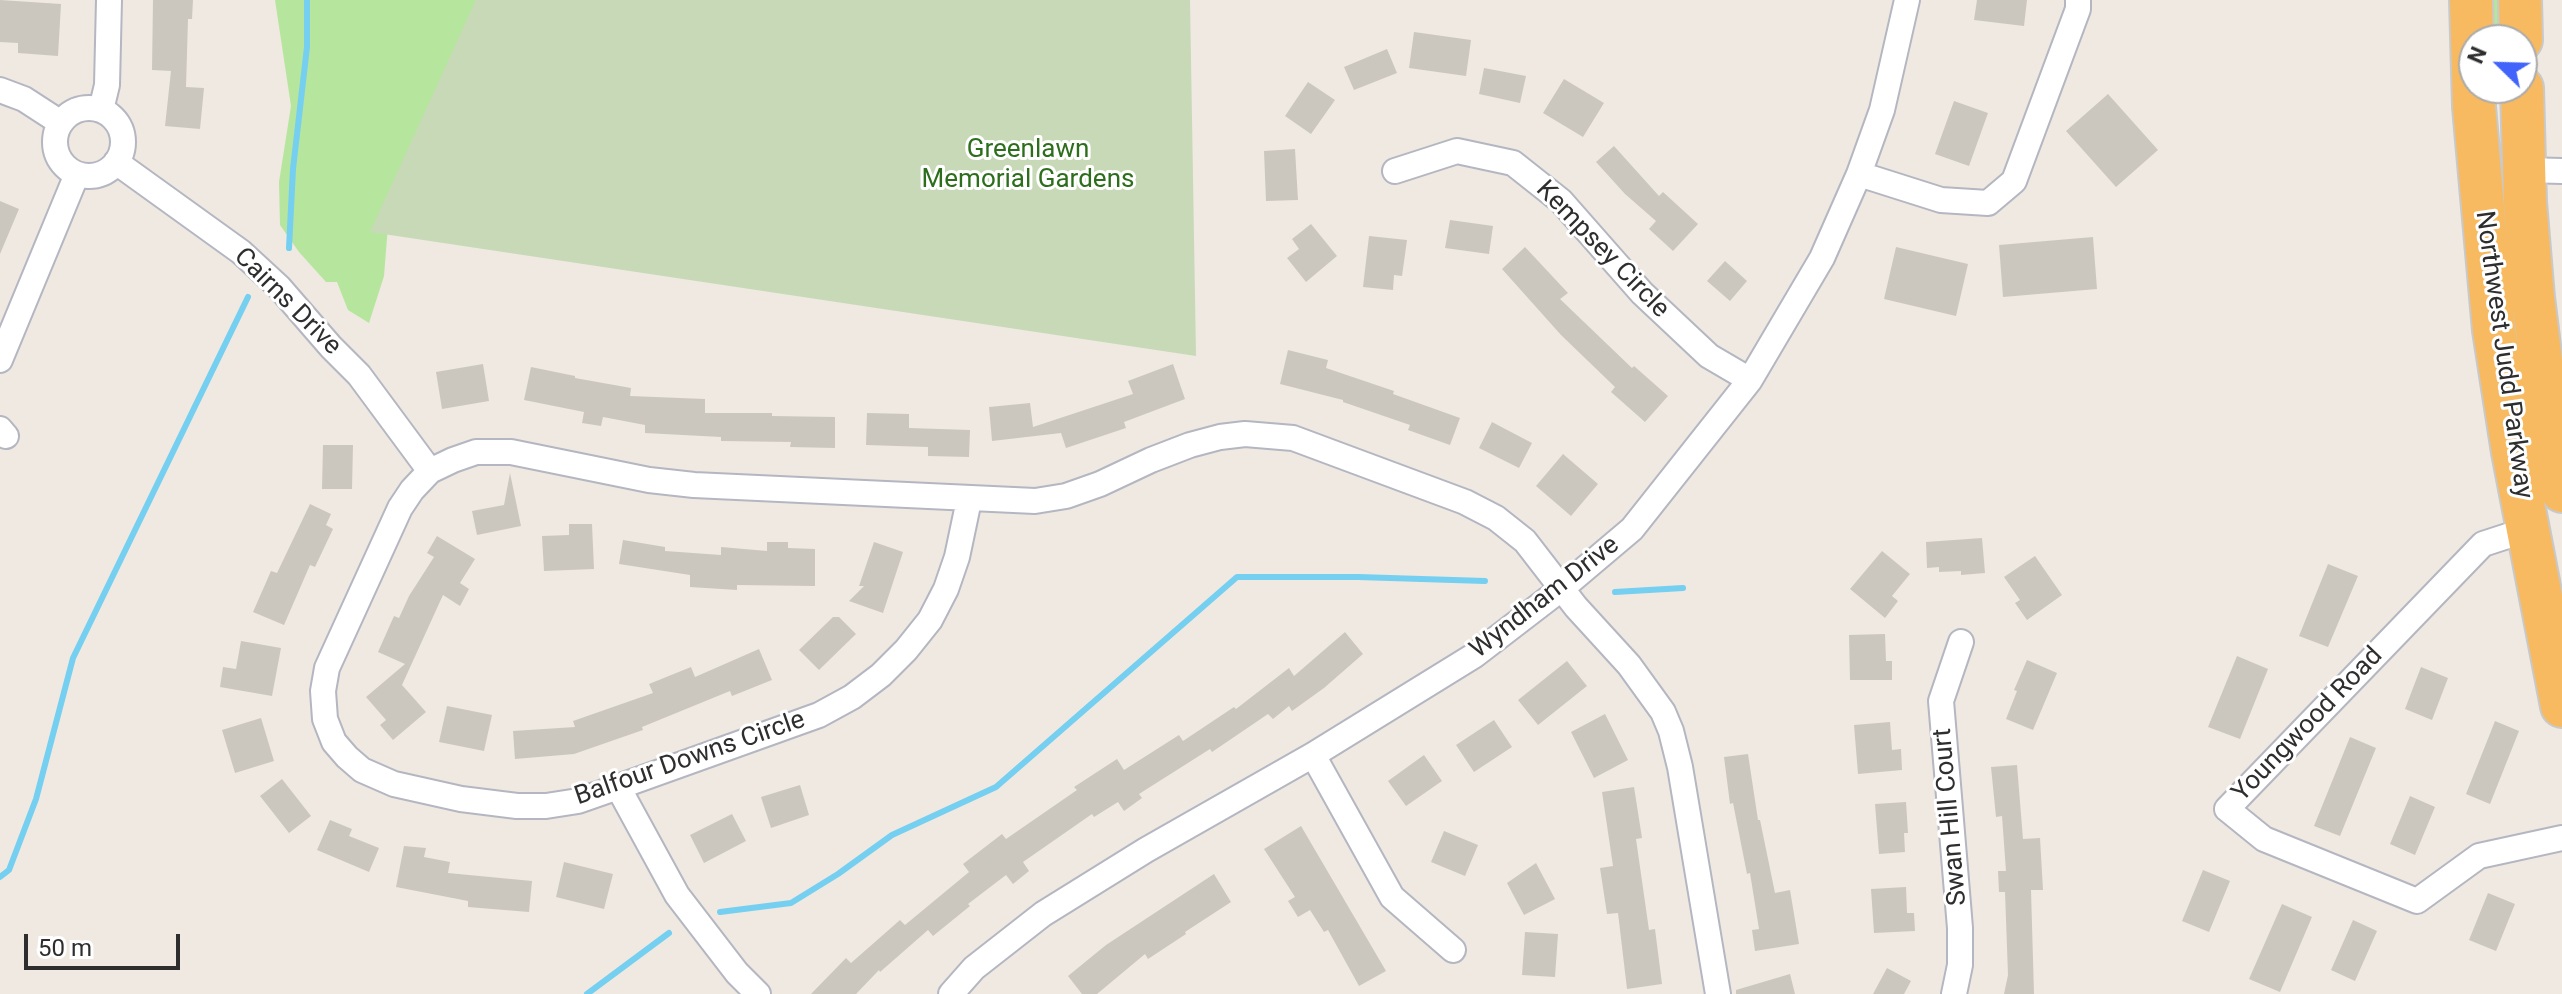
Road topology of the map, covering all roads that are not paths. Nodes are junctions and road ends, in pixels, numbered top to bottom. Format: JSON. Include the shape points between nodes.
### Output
{"nodes":[{"id":1,"x":109,"y":0,"type":"edge"},
{"id":2,"x":1907,"y":0,"type":"edge"},
{"id":3,"x":2078,"y":0,"type":"edge"},
{"id":4,"x":2471,"y":0,"type":"edge"},
{"id":5,"x":2520,"y":0,"type":"edge"},
{"id":6,"x":2521,"y":24,"type":"edge"},
{"id":7,"x":0,"y":90,"type":"edge"},
{"id":8,"x":2526,"y":104,"type":"edge"},
{"id":9,"x":101,"y":110,"type":"junction"},
{"id":10,"x":61,"y":123,"type":"junction"},
{"id":11,"x":116,"y":162,"type":"junction"},
{"id":12,"x":1395,"y":171,"type":"dead end"},
{"id":13,"x":2543,"y":171,"type":"edge"},
{"id":14,"x":77,"y":174,"type":"junction"},
{"id":15,"x":1859,"y":174,"type":"junction"},
{"id":16,"x":0,"y":360,"type":"edge"},
{"id":17,"x":1750,"y":380,"type":"junction"},
{"id":18,"x":430,"y":471,"type":"junction"},
{"id":19,"x":2562,"y":491,"type":"edge"},
{"id":20,"x":969,"y":500,"type":"junction"},
{"id":21,"x":2529,"y":529,"type":"junction"},
{"id":22,"x":1561,"y":589,"type":"junction"},
{"id":23,"x":1961,"y":642,"type":"dead end"},
{"id":24,"x":2562,"y":706,"type":"edge"},
{"id":25,"x":1313,"y":755,"type":"junction"},
{"id":26,"x":618,"y":787,"type":"junction"},
{"id":27,"x":2562,"y":838,"type":"edge"},
{"id":28,"x":1453,"y":950,"type":"dead end"},
{"id":29,"x":758,"y":994,"type":"edge"},
{"id":30,"x":951,"y":994,"type":"edge"},
{"id":31,"x":1718,"y":994,"type":"edge"},
{"id":32,"x":1954,"y":994,"type":"edge"}],
"edges":[{"from":1,"to":9,"type":"street","via":[[107,85]]},
{"from":2,"to":15,"type":"street","name":"Wyndham Drive","via":[[1882,110]]},
{"from":3,"to":15,"type":"street","via":[[2014,181],[1988,203],[1941,200]]},
{"from":4,"to":21,"type":"highway","name":"Northwest Judd Parkway","via":[[2488,282]]},
{"from":5,"to":6,"type":"highway"},
{"from":7,"to":10,"type":"street"},
{"from":8,"to":13,"type":"highway","name":"Northwest Judd Parkway"},
{"from":9,"to":10,"type":"street","via":[[81,109]]},
{"from":9,"to":11,"type":"street","via":[[122,132]]},
{"from":10,"to":14,"type":"street","via":[[56,149]]},
{"from":11,"to":14,"type":"street","via":[[98,175]]},
{"from":11,"to":18,"type":"street","name":"Cairns Drive","via":[[241,252],[279,287],[359,375]]},
{"from":12,"to":17,"type":"street","name":"Kempsey Circle","via":[[1457,151],[1513,163],[1561,201],[1642,293],[1709,356]]},
{"from":13,"to":19,"type":"highway","name":"Northwest Judd Parkway","via":[[2533,298]]},
{"from":14,"to":16,"type":"street"},
{"from":15,"to":17,"type":"street","name":"Wyndham Drive","via":[[1822,258]]},
{"from":17,"to":22,"type":"street","name":"Wyndham Drive","via":[[1632,529]]},
{"from":18,"to":20,"type":"street","name":"Balfour Downs Circle","via":[[476,452],[511,452],[694,485]]},
{"from":18,"to":26,"type":"street","name":"Balfour Downs Circle","via":[[400,508],[327,668],[325,719],[334,742],[362,770],[383,780],[461,799],[546,806]]},
{"from":20,"to":22,"type":"street","name":"Balfour Downs Circle","via":[[1066,496],[1220,437],[1293,438],[1496,518],[1525,541]]},
{"from":20,"to":26,"type":"street","name":"Balfour Downs Circle","via":[[946,589],[930,620],[881,675],[819,715]]},
{"from":21,"to":24,"type":"highway","name":"Northwest Judd Parkway"},
{"from":21,"to":27,"type":"street","name":"Youngwood Road","via":[[2483,544],[2227,809],[2264,839],[2417,901],[2479,856]]},
{"from":22,"to":25,"type":"street","name":"Wyndham Drive","via":[[1475,655]]},
{"from":22,"to":31,"type":"street","name":"Balfour Downs Circle","via":[[1629,665],[1671,731]]},
{"from":23,"to":32,"type":"street","name":"Swan Hill Court","via":[[1941,701],[1960,928]]},
{"from":25,"to":28,"type":"street","via":[[1392,897]]},
{"from":25,"to":30,"type":"street","name":"Wyndham Drive","via":[[1043,914],[974,968]]},
{"from":26,"to":29,"type":"street","via":[[677,895]]}]}
